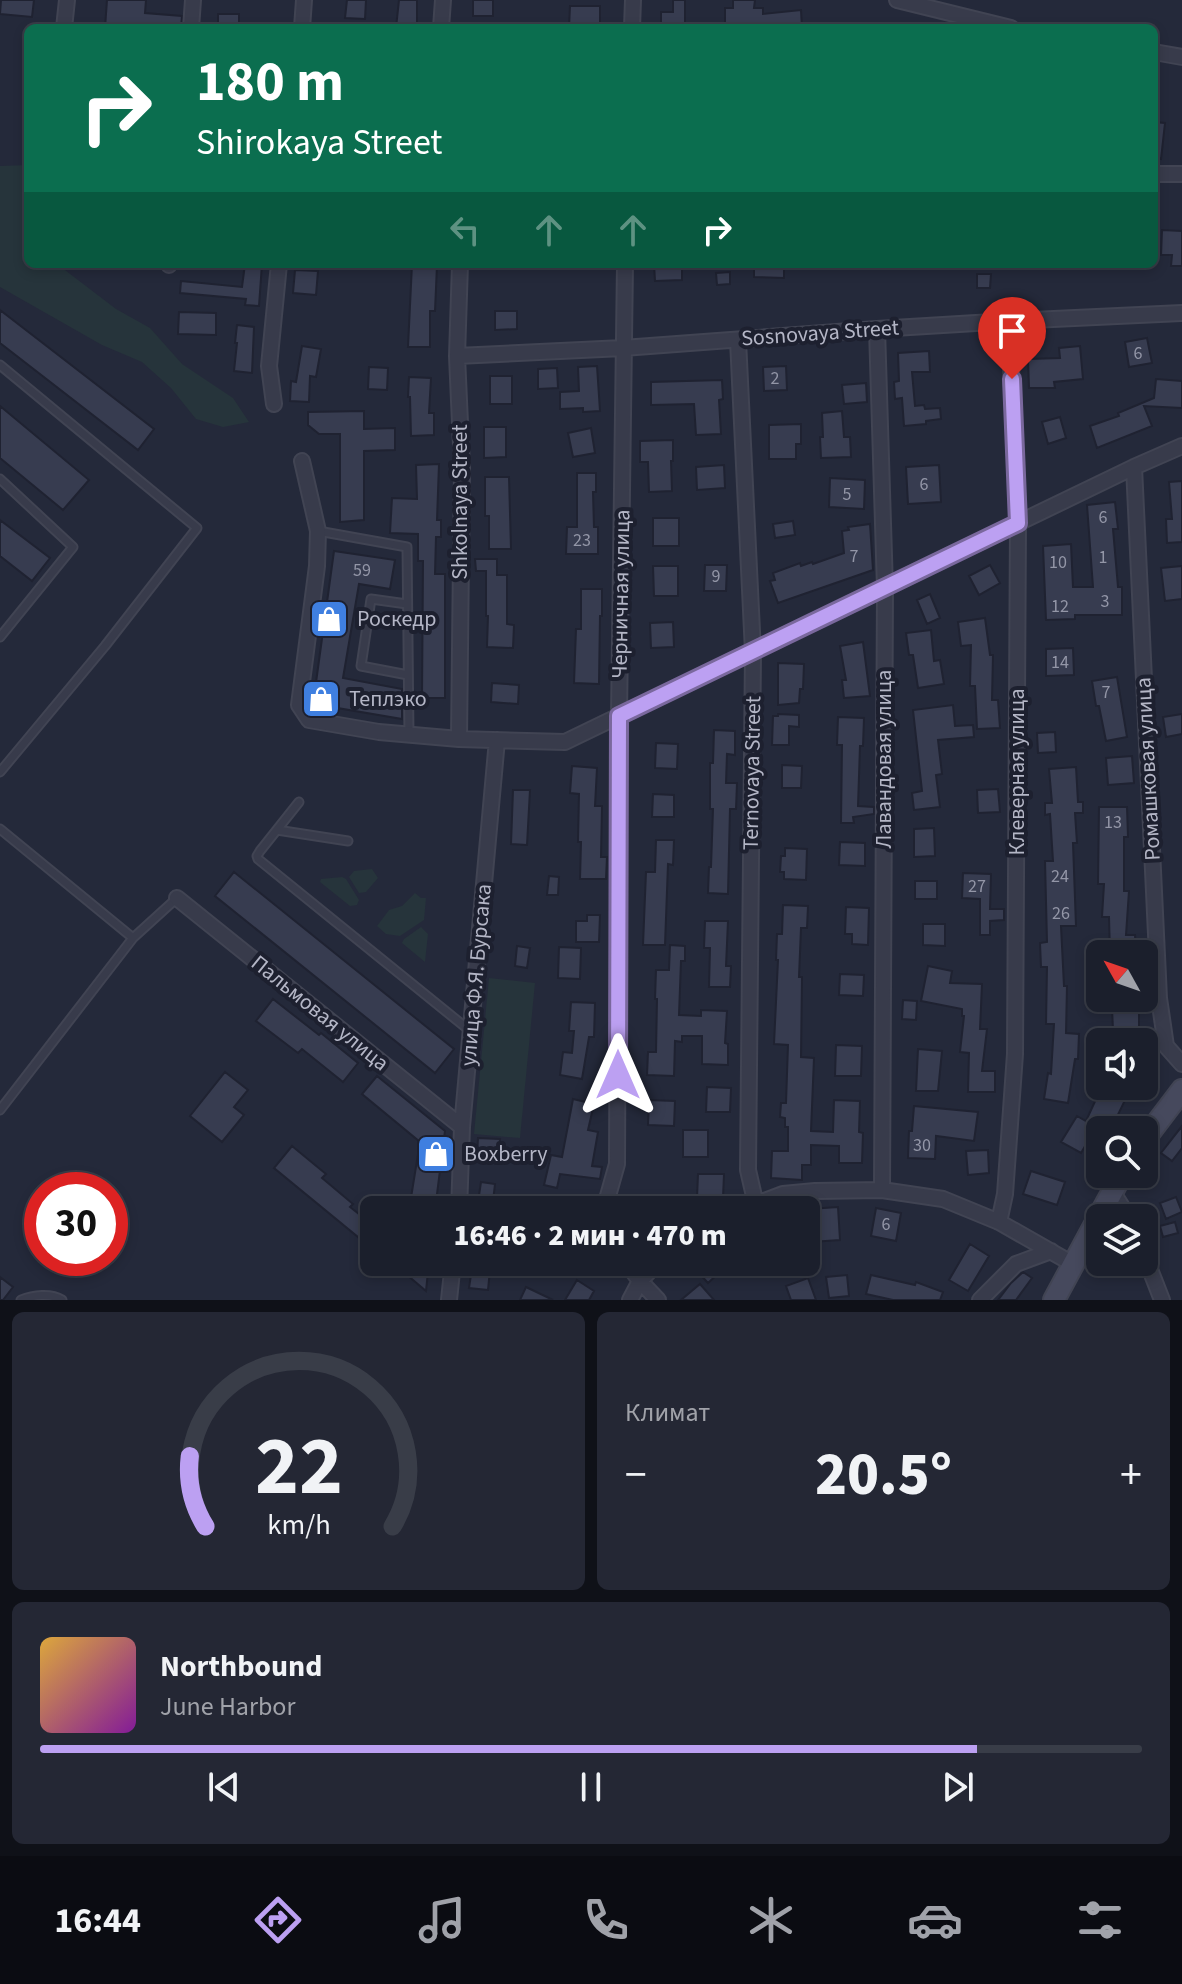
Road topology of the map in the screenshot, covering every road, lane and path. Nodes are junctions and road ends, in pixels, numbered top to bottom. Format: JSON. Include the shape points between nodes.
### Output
{"nodes":[{"id":1,"x":67,"y":0,"type":"edge"},
{"id":2,"x":193,"y":0,"type":"edge"},
{"id":3,"x":304,"y":0,"type":"edge"},
{"id":4,"x":443,"y":0,"type":"edge"},
{"id":5,"x":633,"y":0,"type":"edge"},
{"id":6,"x":897,"y":0,"type":"edge"},
{"id":7,"x":64,"y":24,"type":"edge"},
{"id":8,"x":191,"y":24,"type":"edge"},
{"id":9,"x":302,"y":24,"type":"edge"},
{"id":10,"x":441,"y":24,"type":"edge"},
{"id":11,"x":632,"y":24,"type":"edge"},
{"id":12,"x":995,"y":24,"type":"edge"},
{"id":13,"x":1158,"y":53,"type":"edge"},
{"id":14,"x":1182,"y":57,"type":"edge"},
{"id":15,"x":1158,"y":174,"type":"edge"},
{"id":16,"x":1182,"y":174,"type":"edge"},
{"id":17,"x":279,"y":268,"type":"edge"},
{"id":18,"x":460,"y":268,"type":"edge"},
{"id":19,"x":625,"y":268,"type":"edge"},
{"id":20,"x":1182,"y":313,"type":"edge"},
{"id":21,"x":1009,"y":321,"type":"junction"},
{"id":22,"x":877,"y":329,"type":"junction"},
{"id":23,"x":738,"y":340,"type":"junction"},
{"id":24,"x":623,"y":348,"type":"junction"},
{"id":25,"x":457,"y":356,"type":"junction"},
{"id":26,"x":0,"y":365,"type":"edge"},
{"id":27,"x":274,"y":404,"type":"dead end"},
{"id":28,"x":1182,"y":446,"type":"edge"},
{"id":29,"x":302,"y":461,"type":"dead end"},
{"id":30,"x":1134,"y":467,"type":"junction"},
{"id":31,"x":0,"y":479,"type":"edge"},
{"id":32,"x":1018,"y":523,"type":"junction"},
{"id":33,"x":318,"y":531,"type":"junction"},
{"id":34,"x":885,"y":588,"type":"junction"},
{"id":35,"x":407,"y":604,"type":"junction"},
{"id":36,"x":0,"y":637,"type":"edge"},
{"id":37,"x":753,"y":652,"type":"junction"},
{"id":38,"x":408,"y":675,"type":"junction"},
{"id":39,"x":619,"y":716,"type":"junction"},
{"id":40,"x":409,"y":735,"type":"junction"},
{"id":41,"x":459,"y":739,"type":"junction"},
{"id":42,"x":497,"y":740,"type":"junction"},
{"id":43,"x":0,"y":772,"type":"edge"},
{"id":44,"x":299,"y":802,"type":"dead end"},
{"id":45,"x":0,"y":829,"type":"edge"},
{"id":46,"x":277,"y":830,"type":"junction"},
{"id":47,"x":348,"y":841,"type":"dead end"},
{"id":48,"x":177,"y":898,"type":"joint"},
{"id":49,"x":133,"y":938,"type":"junction"},
{"id":50,"x":471,"y":1031,"type":"junction"},
{"id":51,"x":1182,"y":1064,"type":"edge"},
{"id":52,"x":1182,"y":1090,"type":"edge"},
{"id":53,"x":0,"y":1110,"type":"edge"},
{"id":54,"x":1158,"y":1122,"type":"edge"},
{"id":55,"x":462,"y":1127,"type":"junction"},
{"id":56,"x":1114,"y":1188,"type":"edge"},
{"id":57,"x":882,"y":1190,"type":"junction"},
{"id":58,"x":460,"y":1196,"type":"edge"},
{"id":59,"x":608,"y":1196,"type":"edge"},
{"id":60,"x":749,"y":1196,"type":"edge"},
{"id":61,"x":778,"y":1196,"type":"edge"},
{"id":62,"x":999,"y":1222,"type":"junction"},
{"id":63,"x":1051,"y":1251,"type":"junction"},
{"id":64,"x":1073,"y":1264,"type":"junction"},
{"id":65,"x":452,"y":1276,"type":"edge"},
{"id":66,"x":636,"y":1276,"type":"edge"},
{"id":67,"x":645,"y":1276,"type":"edge"},
{"id":68,"x":1153,"y":1276,"type":"edge"},
{"id":69,"x":640,"y":1281,"type":"junction"},
{"id":70,"x":21,"y":1300,"type":"edge"},
{"id":71,"x":62,"y":1300,"type":"edge"},
{"id":72,"x":449,"y":1300,"type":"edge"},
{"id":73,"x":630,"y":1300,"type":"edge"},
{"id":74,"x":658,"y":1300,"type":"edge"},
{"id":75,"x":980,"y":1300,"type":"edge"},
{"id":76,"x":1054,"y":1300,"type":"edge"},
{"id":77,"x":1162,"y":1300,"type":"edge"}],
"edges":[{"from":1,"to":7,"type":"street"},
{"from":2,"to":8,"type":"street"},
{"from":3,"to":9,"type":"street"},
{"from":4,"to":10,"type":"street"},
{"from":5,"to":11,"type":"street"},
{"from":6,"to":12,"type":"street"},
{"from":13,"to":14,"type":"street"},
{"from":15,"to":16,"type":"street"},
{"from":17,"to":27,"type":"street","via":[[269,366]]},
{"from":18,"to":25,"type":"street","name":"Shkolnaya Street"},
{"from":19,"to":24,"type":"street","name":"Черничная улица"},
{"from":20,"to":21,"type":"street","name":"Sosnovaya Street"},
{"from":21,"to":22,"type":"street","name":"Sosnovaya Street"},
{"from":21,"to":32,"type":"street","name":"Клеверная улица"},
{"from":22,"to":23,"type":"street","name":"Sosnovaya Street"},
{"from":22,"to":34,"type":"street","name":"Лавандовая улица"},
{"from":23,"to":24,"type":"street","name":"Sosnovaya Street"},
{"from":23,"to":37,"type":"street","name":"Ternovaya Street"},
{"from":24,"to":25,"type":"street","name":"Sosnovaya Street"},
{"from":24,"to":39,"type":"street","name":"Черничная улица"},
{"from":25,"to":41,"type":"street","name":"Shkolnaya Street","via":[[462,468]]},
{"from":26,"to":43,"type":"lane","via":[[197,528]]},
{"from":28,"to":30,"type":"street"},
{"from":29,"to":33,"type":"street"},
{"from":30,"to":32,"type":"street"},
{"from":30,"to":51,"type":"street","name":"Ромашковая улица","via":[[1159,998],[1166,1046]]},
{"from":31,"to":36,"type":"lane","via":[[73,547]]},
{"from":32,"to":34,"type":"street"},
{"from":32,"to":62,"type":"street","name":"Клеверная улица","via":[[1015,1054]]},
{"from":33,"to":35,"type":"lane","via":[[407,547]]},
{"from":33,"to":40,"type":"street","via":[[299,705],[309,720]]},
{"from":34,"to":37,"type":"street"},
{"from":34,"to":57,"type":"street","name":"Лавандовая улица"},
{"from":35,"to":38,"type":"lane"},
{"from":35,"to":38,"type":"lane","via":[[371,599],[361,666]]},
{"from":37,"to":39,"type":"street"},
{"from":37,"to":60,"type":"street","name":"Ternovaya Street"},
{"from":38,"to":40,"type":"lane"},
{"from":39,"to":42,"type":"street","via":[[565,742]]},
{"from":39,"to":59,"type":"street","name":"Черничная улица","via":[[617,1164]]},
{"from":40,"to":41,"type":"street"},
{"from":41,"to":42,"type":"street"},
{"from":42,"to":50,"type":"street","name":"улица Ф.Я. Бурсака"},
{"from":44,"to":46,"type":"lane"},
{"from":45,"to":49,"type":"lane"},
{"from":46,"to":47,"type":"lane"},
{"from":46,"to":50,"type":"lane","via":[[258,859]]},
{"from":48,"to":49,"type":"lane"},
{"from":48,"to":55,"type":"street","name":"Пальмовая улица"},
{"from":49,"to":53,"type":"lane"},
{"from":50,"to":55,"type":"street","name":"улица Ф.Я. Бурсака"},
{"from":52,"to":54,"type":"main road"},
{"from":55,"to":58,"type":"street","name":"улица Ф.Я. Бурсака"},
{"from":56,"to":64,"type":"main road"},
{"from":57,"to":61,"type":"street"},
{"from":57,"to":62,"type":"street","via":[[943,1199]]},
{"from":62,"to":63,"type":"street"},
{"from":63,"to":64,"type":"street"},
{"from":63,"to":75,"type":"street","via":[[1016,1264]]},
{"from":64,"to":76,"type":"main road"},
{"from":65,"to":72,"type":"street"},
{"from":66,"to":69,"type":"street"},
{"from":67,"to":69,"type":"street"},
{"from":68,"to":77,"type":"street"},
{"from":69,"to":73,"type":"street"},
{"from":69,"to":74,"type":"street"},
{"from":70,"to":71,"type":"lane","via":[[51,1295]]}]}
